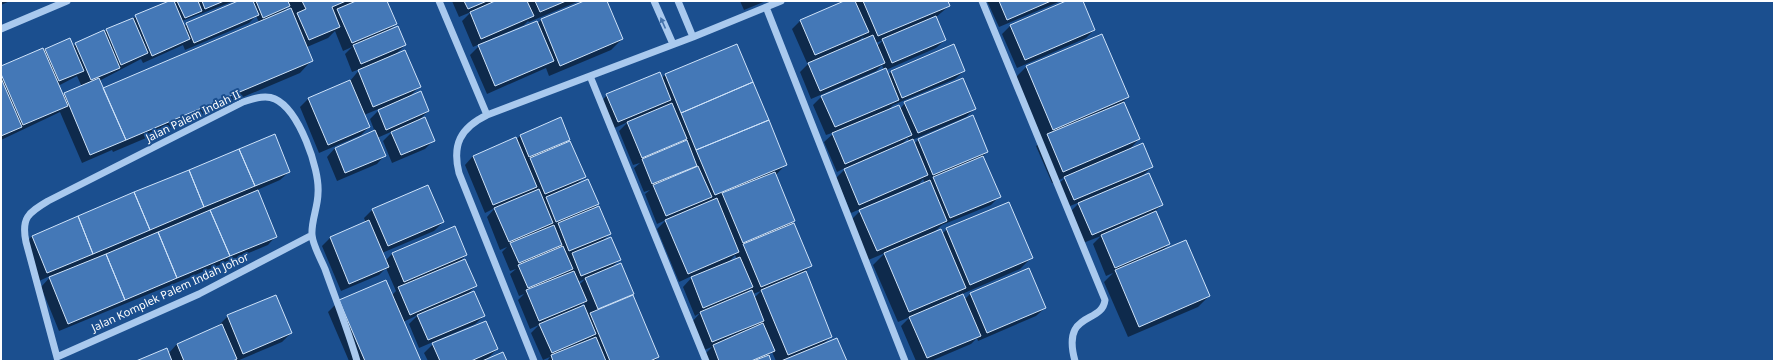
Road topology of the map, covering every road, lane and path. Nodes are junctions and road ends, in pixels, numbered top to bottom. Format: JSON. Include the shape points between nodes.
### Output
{"nodes":[{"id":1,"x":67,"y":1,"type":"edge"},
{"id":2,"x":439,"y":1,"type":"edge"},
{"id":3,"x":654,"y":1,"type":"edge"},
{"id":4,"x":678,"y":1,"type":"edge"},
{"id":5,"x":781,"y":1,"type":"edge"},
{"id":6,"x":982,"y":1,"type":"edge"},
{"id":7,"x":766,"y":7,"type":"junction"},
{"id":8,"x":1,"y":28,"type":"edge"},
{"id":9,"x":693,"y":37,"type":"junction"},
{"id":10,"x":673,"y":44,"type":"junction"},
{"id":11,"x":590,"y":76,"type":"junction"},
{"id":12,"x":487,"y":115,"type":"junction"},
{"id":13,"x":312,"y":235,"type":"junction"},
{"id":14,"x":58,"y":359,"type":"edge"},
{"id":15,"x":357,"y":361,"type":"edge"},
{"id":16,"x":534,"y":361,"type":"edge"},
{"id":17,"x":706,"y":361,"type":"edge"},
{"id":18,"x":905,"y":361,"type":"edge"},
{"id":19,"x":1075,"y":361,"type":"edge"}],
"edges":[{"from":1,"to":8,"type":"street"},
{"from":2,"to":12,"type":"street"},
{"from":10,"to":3,"type":"street","one_way":true},
{"from":4,"to":9,"type":"street"},
{"from":5,"to":7,"type":"street"},
{"from":6,"to":19,"type":"street","via":[[1105,300],[1105,305],[1100,310],[1084,319],[1074,331],[1072,348]]},
{"from":7,"to":9,"type":"street"},
{"from":7,"to":18,"type":"street"},
{"from":9,"to":10,"type":"street"},
{"from":10,"to":11,"type":"street"},
{"from":11,"to":12,"type":"street"},
{"from":11,"to":17,"type":"street"},
{"from":12,"to":16,"type":"street","via":[[473,123],[461,136],[455,159]]},
{"from":13,"to":14,"type":"street","name":"Jalan Komplek Palem Indah Johor","via":[[198,294]]},
{"from":13,"to":14,"type":"street","name":"Jalan Palem Indah II","via":[[318,192],[316,169],[307,144],[294,119],[275,98],[259,97],[243,102],[32,210],[25,221],[24,231]]},
{"from":13,"to":15,"type":"street","name":"Jalan Palem Indah II"}]}
